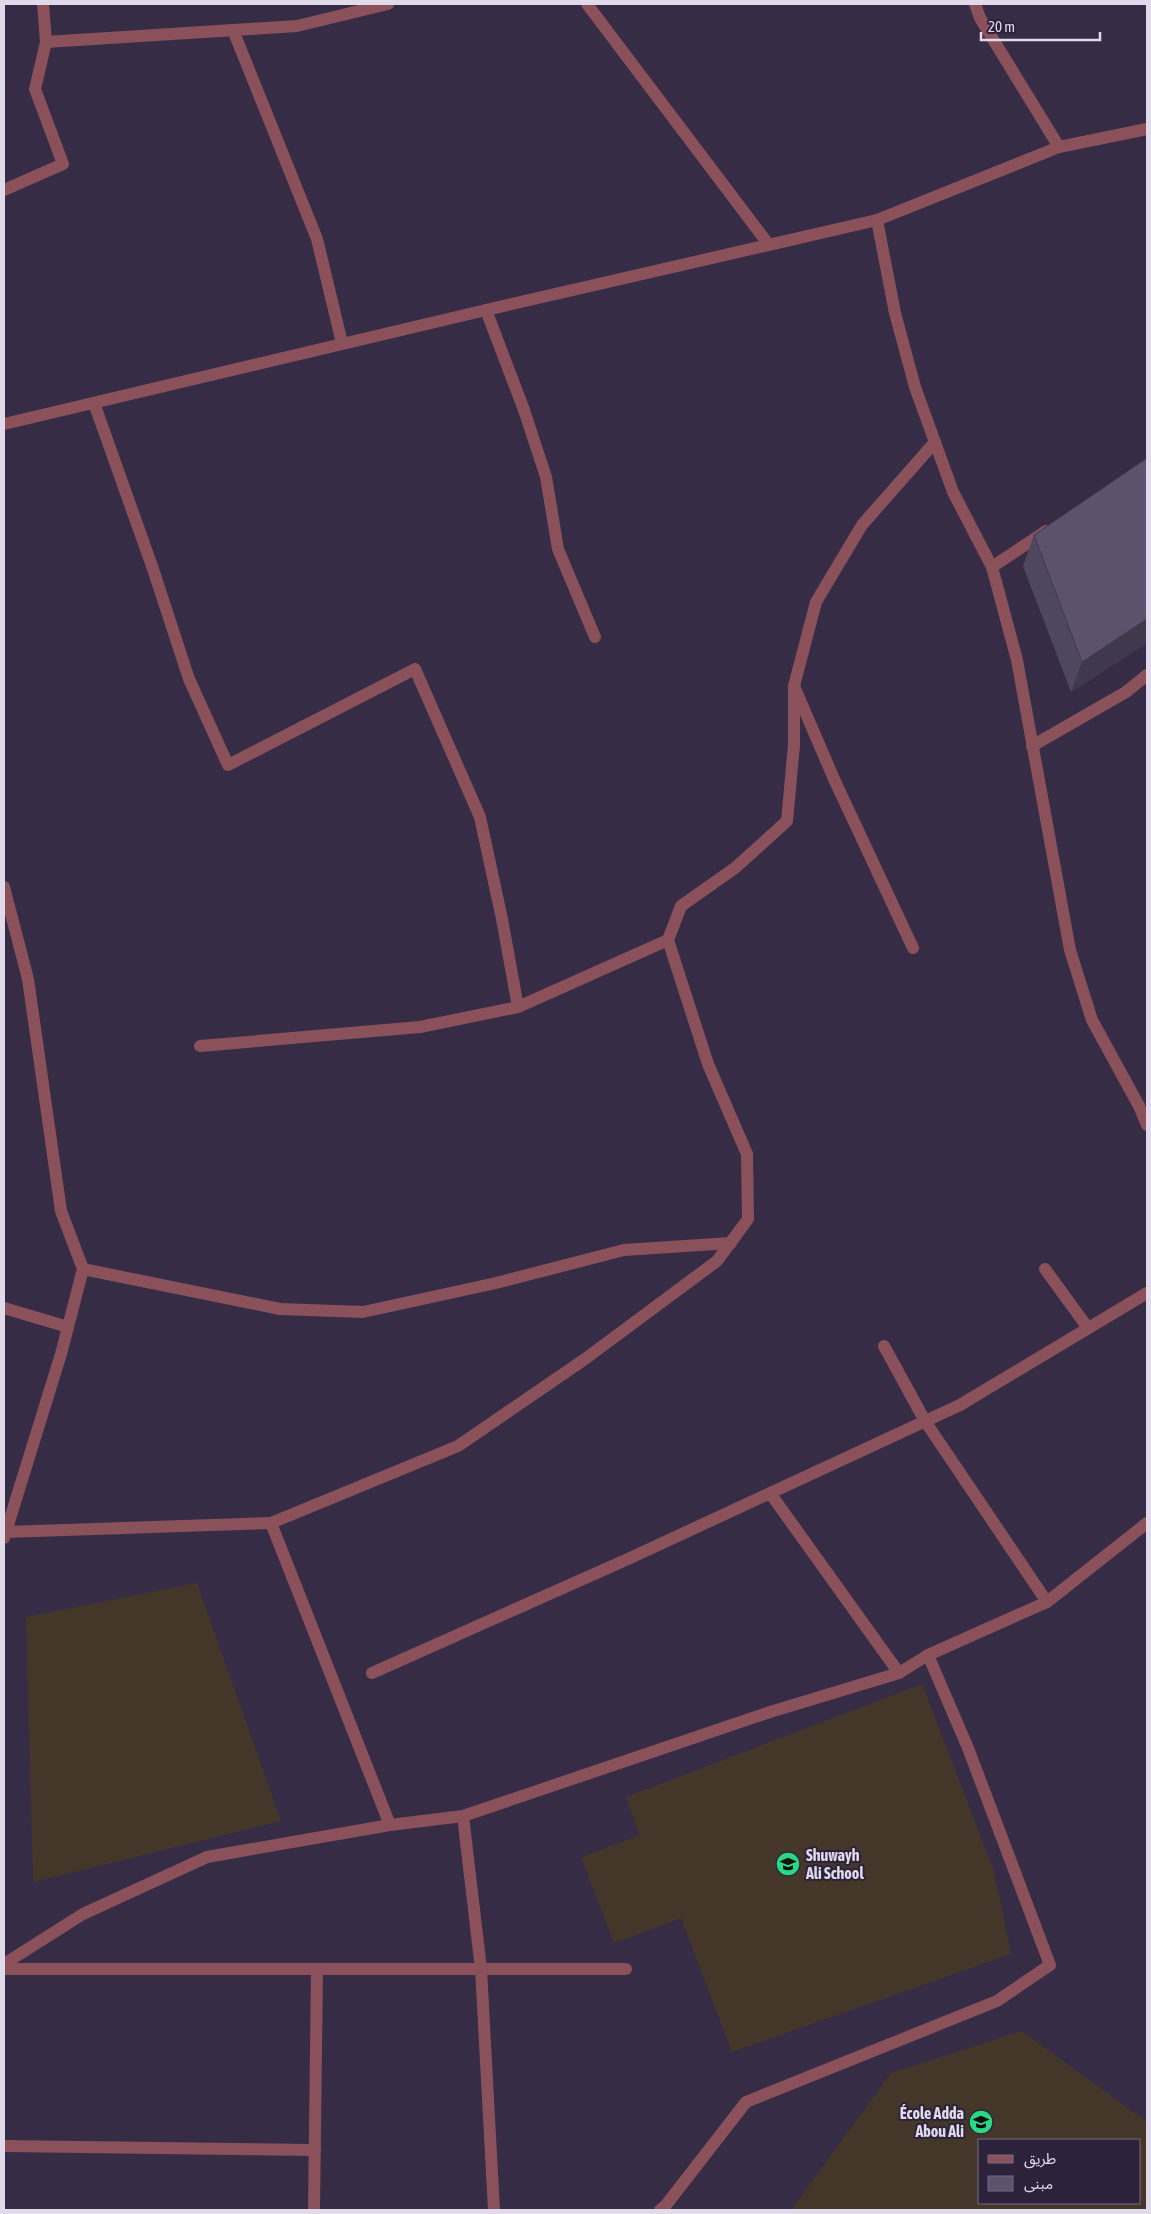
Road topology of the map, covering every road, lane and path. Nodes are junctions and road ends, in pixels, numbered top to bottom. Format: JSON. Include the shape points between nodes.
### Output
{"nodes":[{"id":1,"x":43,"y":4,"type":"edge"},
{"id":2,"x":388,"y":4,"type":"edge"},
{"id":3,"x":587,"y":4,"type":"edge"},
{"id":4,"x":975,"y":4,"type":"edge"},
{"id":5,"x":234,"y":30,"type":"junction"},
{"id":6,"x":46,"y":42,"type":"junction"},
{"id":7,"x":1147,"y":129,"type":"edge"},
{"id":8,"x":1059,"y":148,"type":"junction"},
{"id":9,"x":4,"y":190,"type":"edge"},
{"id":10,"x":877,"y":220,"type":"junction"},
{"id":11,"x":769,"y":245,"type":"junction"},
{"id":12,"x":486,"y":310,"type":"junction"},
{"id":13,"x":342,"y":343,"type":"junction"},
{"id":14,"x":94,"y":402,"type":"junction"},
{"id":15,"x":4,"y":424,"type":"edge"},
{"id":16,"x":936,"y":442,"type":"junction"},
{"id":17,"x":1058,"y":523,"type":"edge"},
{"id":18,"x":992,"y":567,"type":"junction"},
{"id":19,"x":595,"y":637,"type":"dead end"},
{"id":20,"x":1147,"y":675,"type":"edge"},
{"id":21,"x":794,"y":686,"type":"junction"},
{"id":22,"x":1032,"y":746,"type":"junction"},
{"id":23,"x":4,"y":887,"type":"edge"},
{"id":24,"x":668,"y":940,"type":"junction"},
{"id":25,"x":913,"y":948,"type":"dead end"},
{"id":26,"x":518,"y":1007,"type":"junction"},
{"id":27,"x":200,"y":1046,"type":"dead end"},
{"id":28,"x":1147,"y":1126,"type":"edge"},
{"id":29,"x":731,"y":1243,"type":"junction"},
{"id":30,"x":83,"y":1269,"type":"junction"},
{"id":31,"x":1046,"y":1269,"type":"dead end"},
{"id":32,"x":1147,"y":1293,"type":"edge"},
{"id":33,"x":4,"y":1308,"type":"edge"},
{"id":34,"x":68,"y":1327,"type":"junction"},
{"id":35,"x":1088,"y":1328,"type":"junction"},
{"id":36,"x":884,"y":1346,"type":"dead end"},
{"id":37,"x":925,"y":1421,"type":"junction"},
{"id":38,"x":770,"y":1493,"type":"junction"},
{"id":39,"x":271,"y":1523,"type":"junction"},
{"id":40,"x":1147,"y":1523,"type":"edge"},
{"id":41,"x":5,"y":1535,"type":"edge"},
{"id":42,"x":1047,"y":1602,"type":"junction"},
{"id":43,"x":928,"y":1655,"type":"junction"},
{"id":44,"x":372,"y":1673,"type":"dead end"},
{"id":45,"x":899,"y":1673,"type":"junction"},
{"id":46,"x":463,"y":1816,"type":"junction"},
{"id":47,"x":390,"y":1825,"type":"junction"},
{"id":48,"x":4,"y":1964,"type":"edge"},
{"id":49,"x":4,"y":1969,"type":"edge"},
{"id":50,"x":317,"y":1969,"type":"junction"},
{"id":51,"x":481,"y":1969,"type":"junction"},
{"id":52,"x":626,"y":1969,"type":"dead end"},
{"id":53,"x":4,"y":2146,"type":"edge"},
{"id":54,"x":315,"y":2150,"type":"junction"},
{"id":55,"x":314,"y":2210,"type":"edge"},
{"id":56,"x":494,"y":2210,"type":"edge"},
{"id":57,"x":660,"y":2210,"type":"edge"}],
"edges":[{"from":1,"to":6,"type":"street"},
{"from":2,"to":5,"type":"street","via":[[297,26]]},
{"from":3,"to":11,"type":"street"},
{"from":4,"to":8,"type":"street","via":[[980,18]]},
{"from":5,"to":6,"type":"street"},
{"from":5,"to":13,"type":"street","via":[[317,239]]},
{"from":6,"to":9,"type":"street","via":[[35,89],[63,164]]},
{"from":7,"to":8,"type":"street"},
{"from":8,"to":10,"type":"street"},
{"from":10,"to":11,"type":"street"},
{"from":10,"to":16,"type":"street","via":[[895,313]]},
{"from":11,"to":12,"type":"street"},
{"from":12,"to":13,"type":"street"},
{"from":12,"to":19,"type":"street","via":[[546,478],[558,548]]},
{"from":13,"to":14,"type":"street"},
{"from":14,"to":15,"type":"street"},
{"from":14,"to":26,"type":"street","via":[[189,679],[228,765],[416,669],[480,818]]},
{"from":16,"to":18,"type":"street","via":[[953,492]]},
{"from":16,"to":21,"type":"street","via":[[862,525],[816,602]]},
{"from":17,"to":18,"type":"street"},
{"from":18,"to":22,"type":"street","via":[[1018,660]]},
{"from":20,"to":22,"type":"street","via":[[1126,692]]},
{"from":21,"to":24,"type":"street","via":[[794,745],[787,821],[735,868],[682,906]]},
{"from":21,"to":25,"type":"street"},
{"from":22,"to":28,"type":"street","via":[[1070,950],[1092,1020]]},
{"from":23,"to":30,"type":"street","via":[[28,979],[61,1211]]},
{"from":24,"to":26,"type":"street"},
{"from":24,"to":29,"type":"street","via":[[708,1064],[747,1154],[748,1219]]},
{"from":26,"to":27,"type":"street","via":[[420,1027]]},
{"from":29,"to":30,"type":"street","via":[[624,1250],[496,1283],[363,1312],[280,1310]]},
{"from":29,"to":39,"type":"street","via":[[717,1262],[585,1359],[458,1446]]},
{"from":30,"to":34,"type":"street"},
{"from":31,"to":35,"type":"street"},
{"from":32,"to":35,"type":"street"},
{"from":33,"to":34,"type":"street"},
{"from":34,"to":41,"type":"street"},
{"from":35,"to":37,"type":"street","via":[[960,1405]]},
{"from":36,"to":37,"type":"street"},
{"from":37,"to":38,"type":"street"},
{"from":37,"to":42,"type":"street"},
{"from":38,"to":44,"type":"street"},
{"from":38,"to":45,"type":"street"},
{"from":39,"to":41,"type":"street"},
{"from":39,"to":47,"type":"street"},
{"from":40,"to":42,"type":"street"},
{"from":42,"to":43,"type":"street"},
{"from":43,"to":45,"type":"street"},
{"from":43,"to":57,"type":"street","via":[[968,1748],[1050,1964],[997,2001],[746,2102]]},
{"from":45,"to":46,"type":"street","via":[[770,1712]]},
{"from":46,"to":47,"type":"street"},
{"from":46,"to":51,"type":"street"},
{"from":47,"to":48,"type":"street","via":[[207,1857],[83,1914]]},
{"from":49,"to":50,"type":"street"},
{"from":50,"to":51,"type":"street"},
{"from":50,"to":54,"type":"street"},
{"from":51,"to":52,"type":"street"},
{"from":51,"to":56,"type":"street"},
{"from":53,"to":54,"type":"street"},
{"from":54,"to":55,"type":"street"}]}
